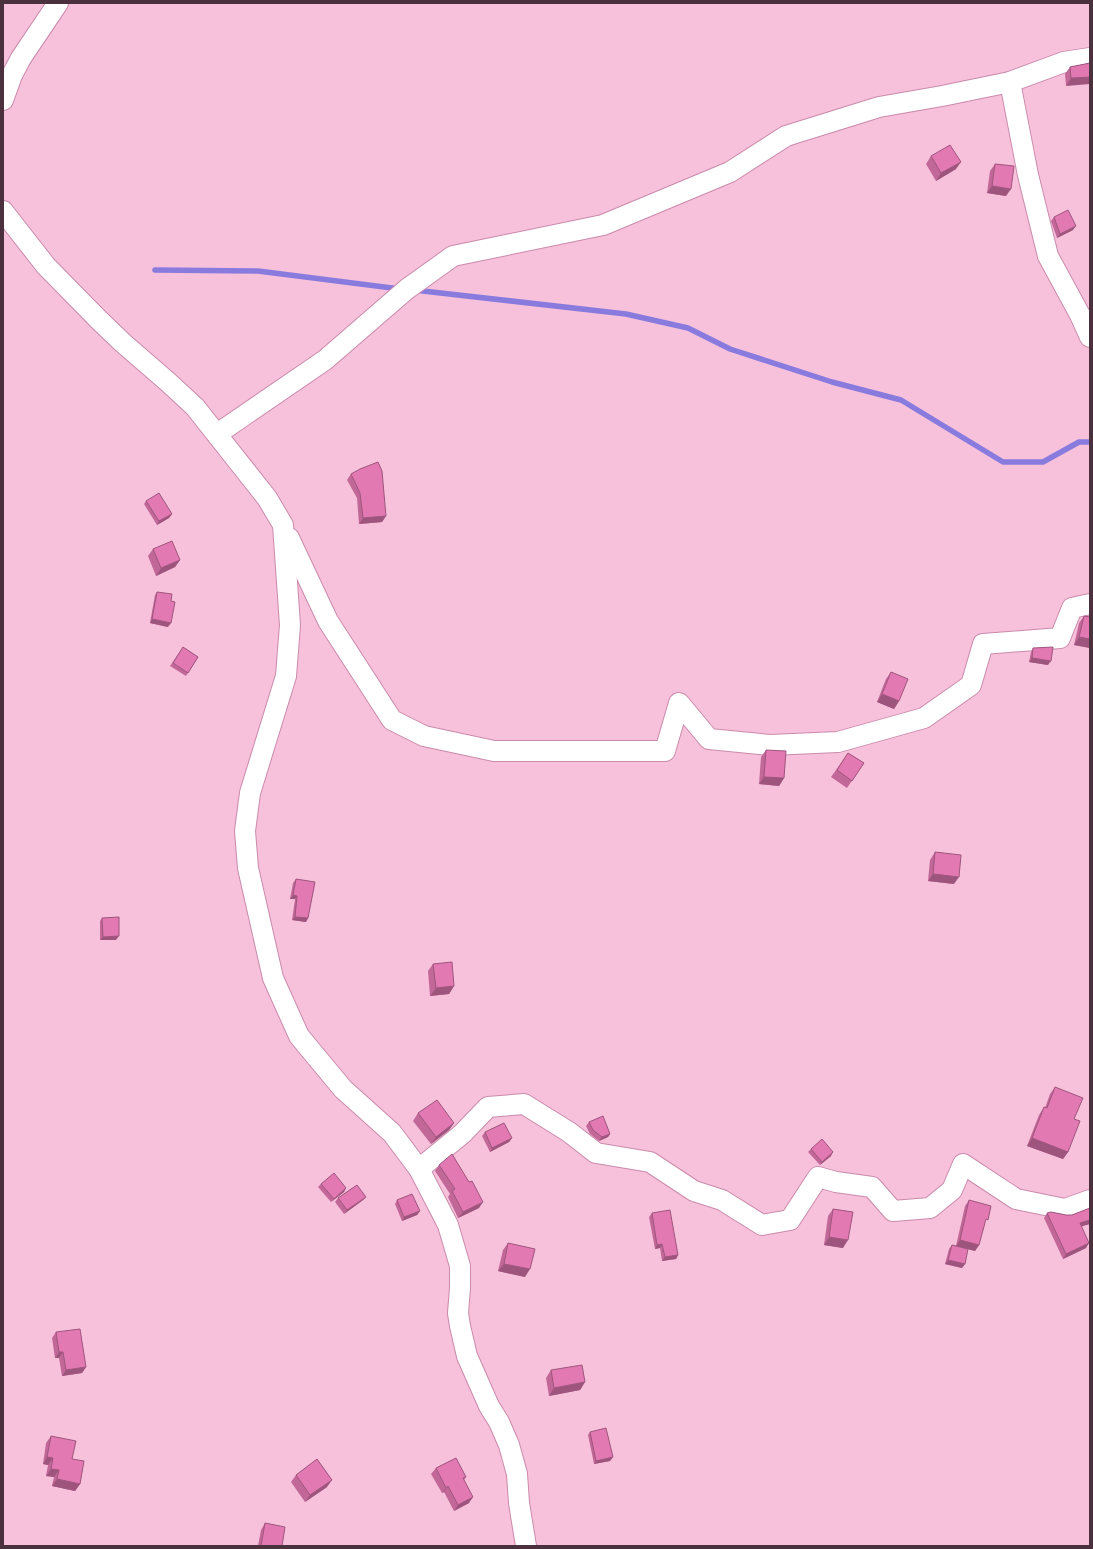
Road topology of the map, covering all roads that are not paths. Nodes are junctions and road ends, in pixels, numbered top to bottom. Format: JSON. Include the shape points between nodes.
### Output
{"nodes":[{"id":1,"x":58,"y":3,"type":"edge"},
{"id":2,"x":1090,"y":58,"type":"edge"},
{"id":3,"x":1010,"y":82,"type":"junction"},
{"id":4,"x":3,"y":100,"type":"edge"},
{"id":5,"x":3,"y":211,"type":"edge"},
{"id":6,"x":1090,"y":337,"type":"edge"},
{"id":7,"x":217,"y":434,"type":"junction"},
{"id":8,"x":283,"y":525,"type":"junction"},
{"id":9,"x":1090,"y":604,"type":"edge"},
{"id":10,"x":419,"y":1169,"type":"junction"},
{"id":11,"x":1090,"y":1200,"type":"edge"},
{"id":12,"x":526,"y":1546,"type":"edge"}],
"edges":[{"from":1,"to":4,"type":"street","via":[[21,58]]},
{"from":2,"to":3,"type":"street","via":[[1064,62]]},
{"from":3,"to":6,"type":"street","via":[[1028,175],[1048,256]]},
{"from":3,"to":7,"type":"street","via":[[879,107],[786,136],[730,172],[602,225],[453,256],[407,289],[325,360]]},
{"from":5,"to":7,"type":"street","via":[[46,266],[122,343],[195,407]]},
{"from":7,"to":8,"type":"street","via":[[267,498]]},
{"from":8,"to":9,"type":"street","via":[[328,622],[392,720],[424,736],[494,752],[665,751],[679,703],[709,739],[770,746],[838,742],[924,718],[971,685],[983,644],[1060,638],[1072,608]]},
{"from":8,"to":10,"type":"street","via":[[290,625],[286,676],[250,793],[245,831],[248,868],[273,978],[299,1036],[343,1089],[392,1133]]},
{"from":10,"to":11,"type":"street","via":[[462,1134],[488,1107],[524,1104],[569,1132],[596,1153],[650,1162],[694,1192],[722,1200],[762,1225],[790,1220],[818,1177],[872,1187],[893,1211],[930,1208],[952,1190],[964,1164],[1016,1199],[1065,1209]]},
{"from":10,"to":12,"type":"street","via":[[448,1225],[460,1266],[458,1313],[467,1356],[509,1445],[517,1474]]}]}
